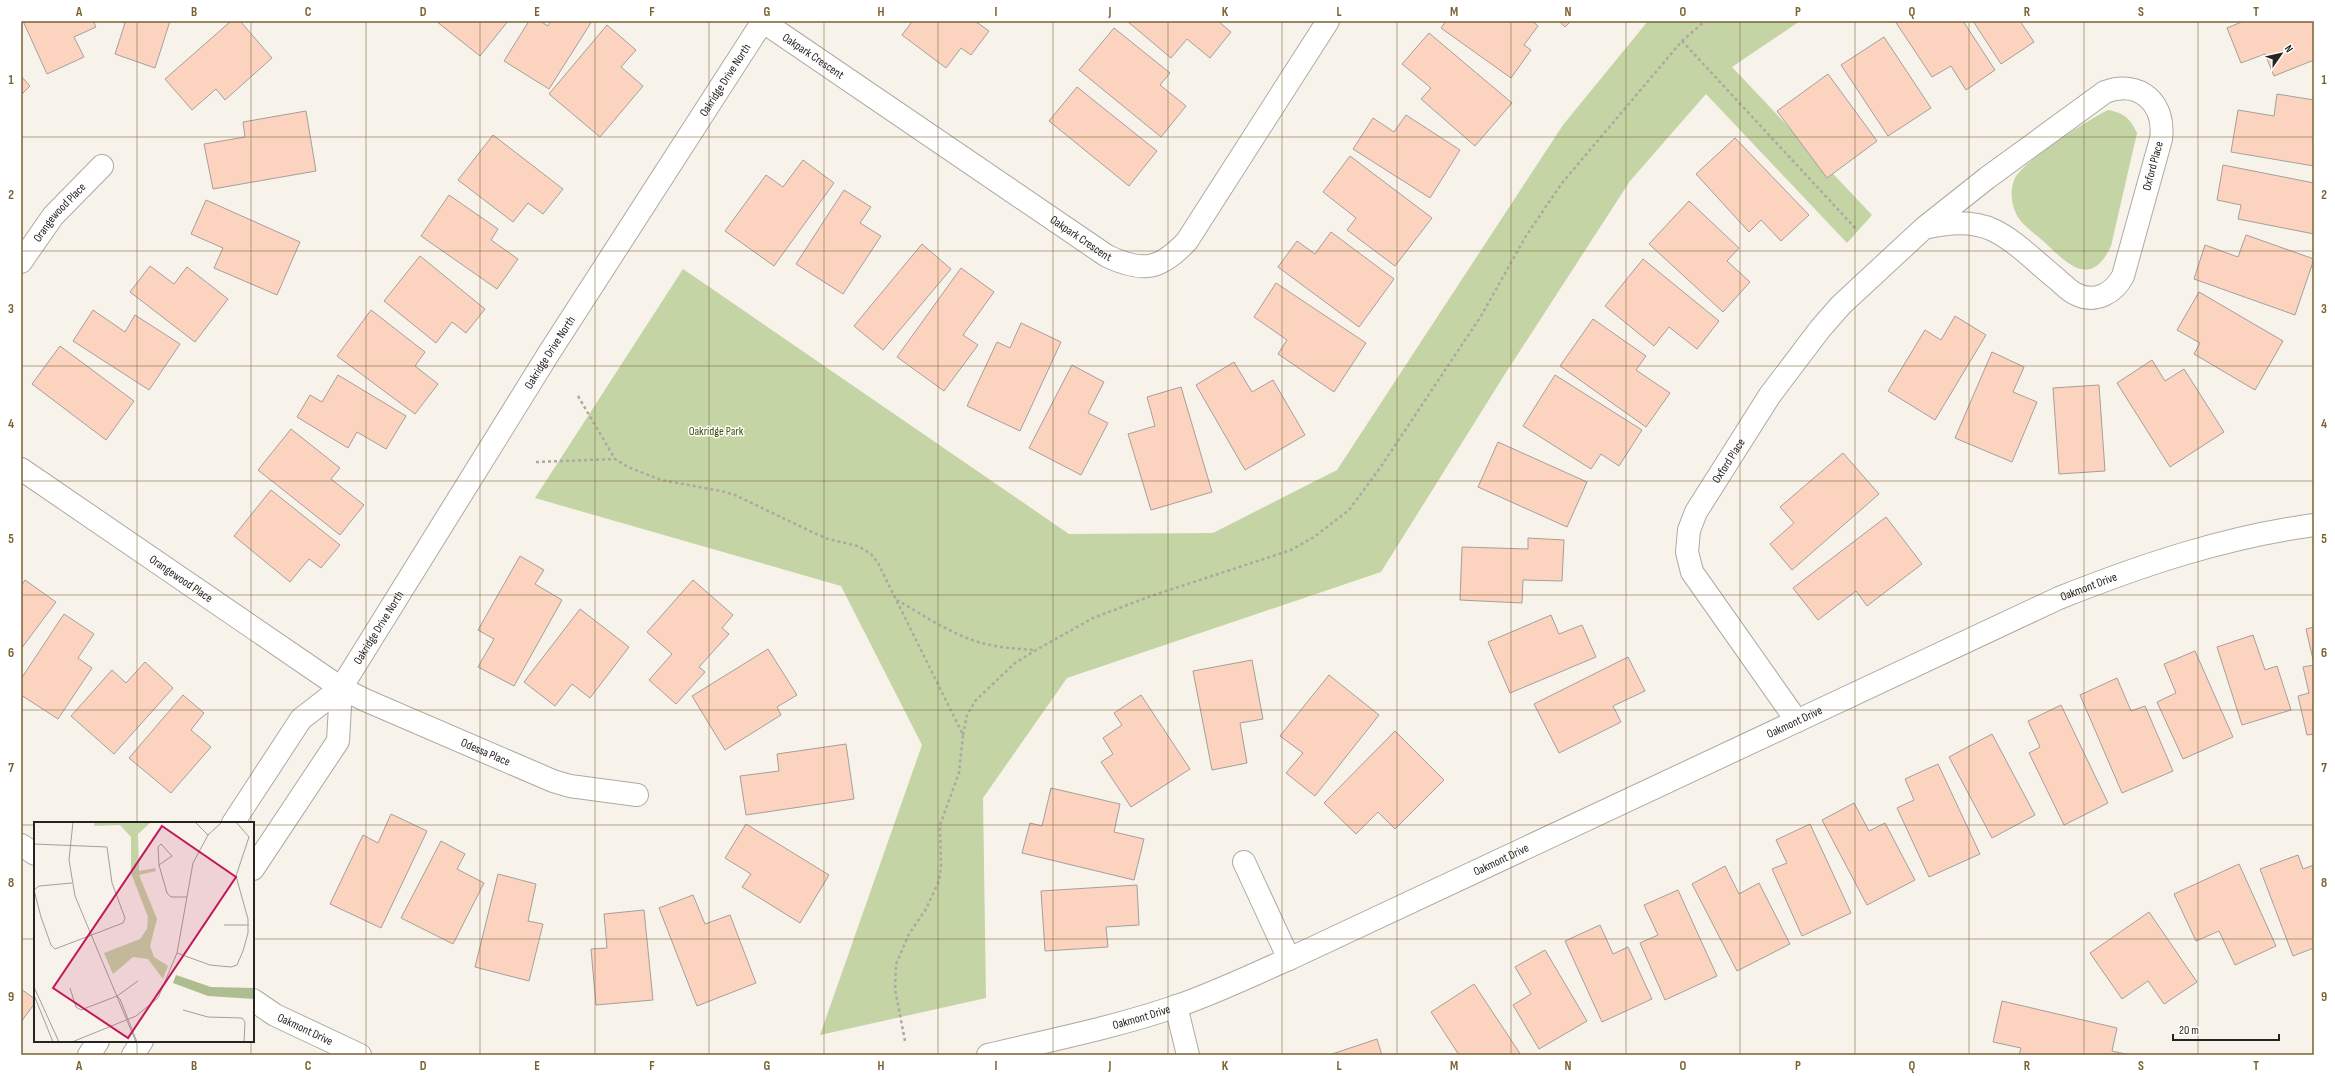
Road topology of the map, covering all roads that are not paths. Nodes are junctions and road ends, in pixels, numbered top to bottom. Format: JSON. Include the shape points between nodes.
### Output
{"nodes":[{"id":1,"x":763,"y":21,"type":"edge"},
{"id":2,"x":1328,"y":21,"type":"edge"},
{"id":3,"x":102,"y":166,"type":"dead end"},
{"id":4,"x":1924,"y":228,"type":"junction"},
{"id":5,"x":21,"y":262,"type":"edge"},
{"id":6,"x":21,"y":469,"type":"edge"},
{"id":7,"x":2314,"y":525,"type":"edge"},
{"id":8,"x":340,"y":688,"type":"junction"},
{"id":9,"x":1797,"y":721,"type":"junction"},
{"id":10,"x":637,"y":795,"type":"dead end"},
{"id":11,"x":234,"y":822,"type":"edge"},
{"id":12,"x":21,"y":845,"type":"edge"},
{"id":13,"x":34,"y":853,"type":"edge"},
{"id":14,"x":1244,"y":862,"type":"dead end"},
{"id":15,"x":254,"y":867,"type":"edge"},
{"id":16,"x":1289,"y":959,"type":"junction"},
{"id":17,"x":254,"y":1001,"type":"edge"},
{"id":18,"x":1176,"y":1006,"type":"junction"},
{"id":19,"x":97,"y":1042,"type":"edge"},
{"id":20,"x":141,"y":1042,"type":"edge"},
{"id":21,"x":89,"y":1055,"type":"edge"},
{"id":22,"x":133,"y":1055,"type":"edge"},
{"id":23,"x":360,"y":1055,"type":"edge"},
{"id":24,"x":988,"y":1055,"type":"edge"},
{"id":25,"x":1188,"y":1055,"type":"edge"}],
"edges":[{"from":1,"to":2,"type":"street","name":"Oakpark Crescent","via":[[1107,256],[1123,264],[1141,268],[1159,265],[1175,254],[1186,241]]},
{"from":1,"to":8,"type":"street","name":"Oakridge Drive North","via":[[549,353]]},
{"from":3,"to":5,"type":"street","name":"Orangewood Place","via":[[53,216]]},
{"from":4,"to":4,"type":"street","name":"Oxford Place","via":[[1960,223],[1984,226],[2004,237],[2073,293],[2090,298],[2107,294],[2117,287],[2123,276],[2161,139],[2159,111],[2145,95],[2133,89],[2118,88],[2105,92]]},
{"from":4,"to":9,"type":"street","name":"Oxford Place","via":[[1841,305],[1797,357],[1706,494],[1689,530],[1687,552],[1692,572]]},
{"from":6,"to":8,"type":"street","name":"Orangewood Place"},
{"from":7,"to":9,"type":"street","name":"Oakmont Drive","via":[[2282,529],[2179,554],[2118,574],[2052,601]]},
{"from":8,"to":10,"type":"street","name":"Odessa Place","via":[[553,781],[570,786]]},
{"from":8,"to":11,"type":"street","name":"Oakridge Drive North","via":[[301,719]]},
{"from":8,"to":15,"type":"street","name":"Oakridge Drive North","via":[[338,741]]},
{"from":9,"to":16,"type":"street","name":"Oakmont Drive"},
{"from":12,"to":13,"type":"street"},
{"from":14,"to":16,"type":"street"},
{"from":16,"to":18,"type":"street","name":"Oakmont Drive"},
{"from":17,"to":23,"type":"street","name":"Oakmont Drive","via":[[275,1015]]},
{"from":18,"to":24,"type":"street","name":"Oakmont Drive","via":[[1122,1023]]},
{"from":18,"to":25,"type":"street"},
{"from":19,"to":21,"type":"street"},
{"from":20,"to":22,"type":"street"}]}
